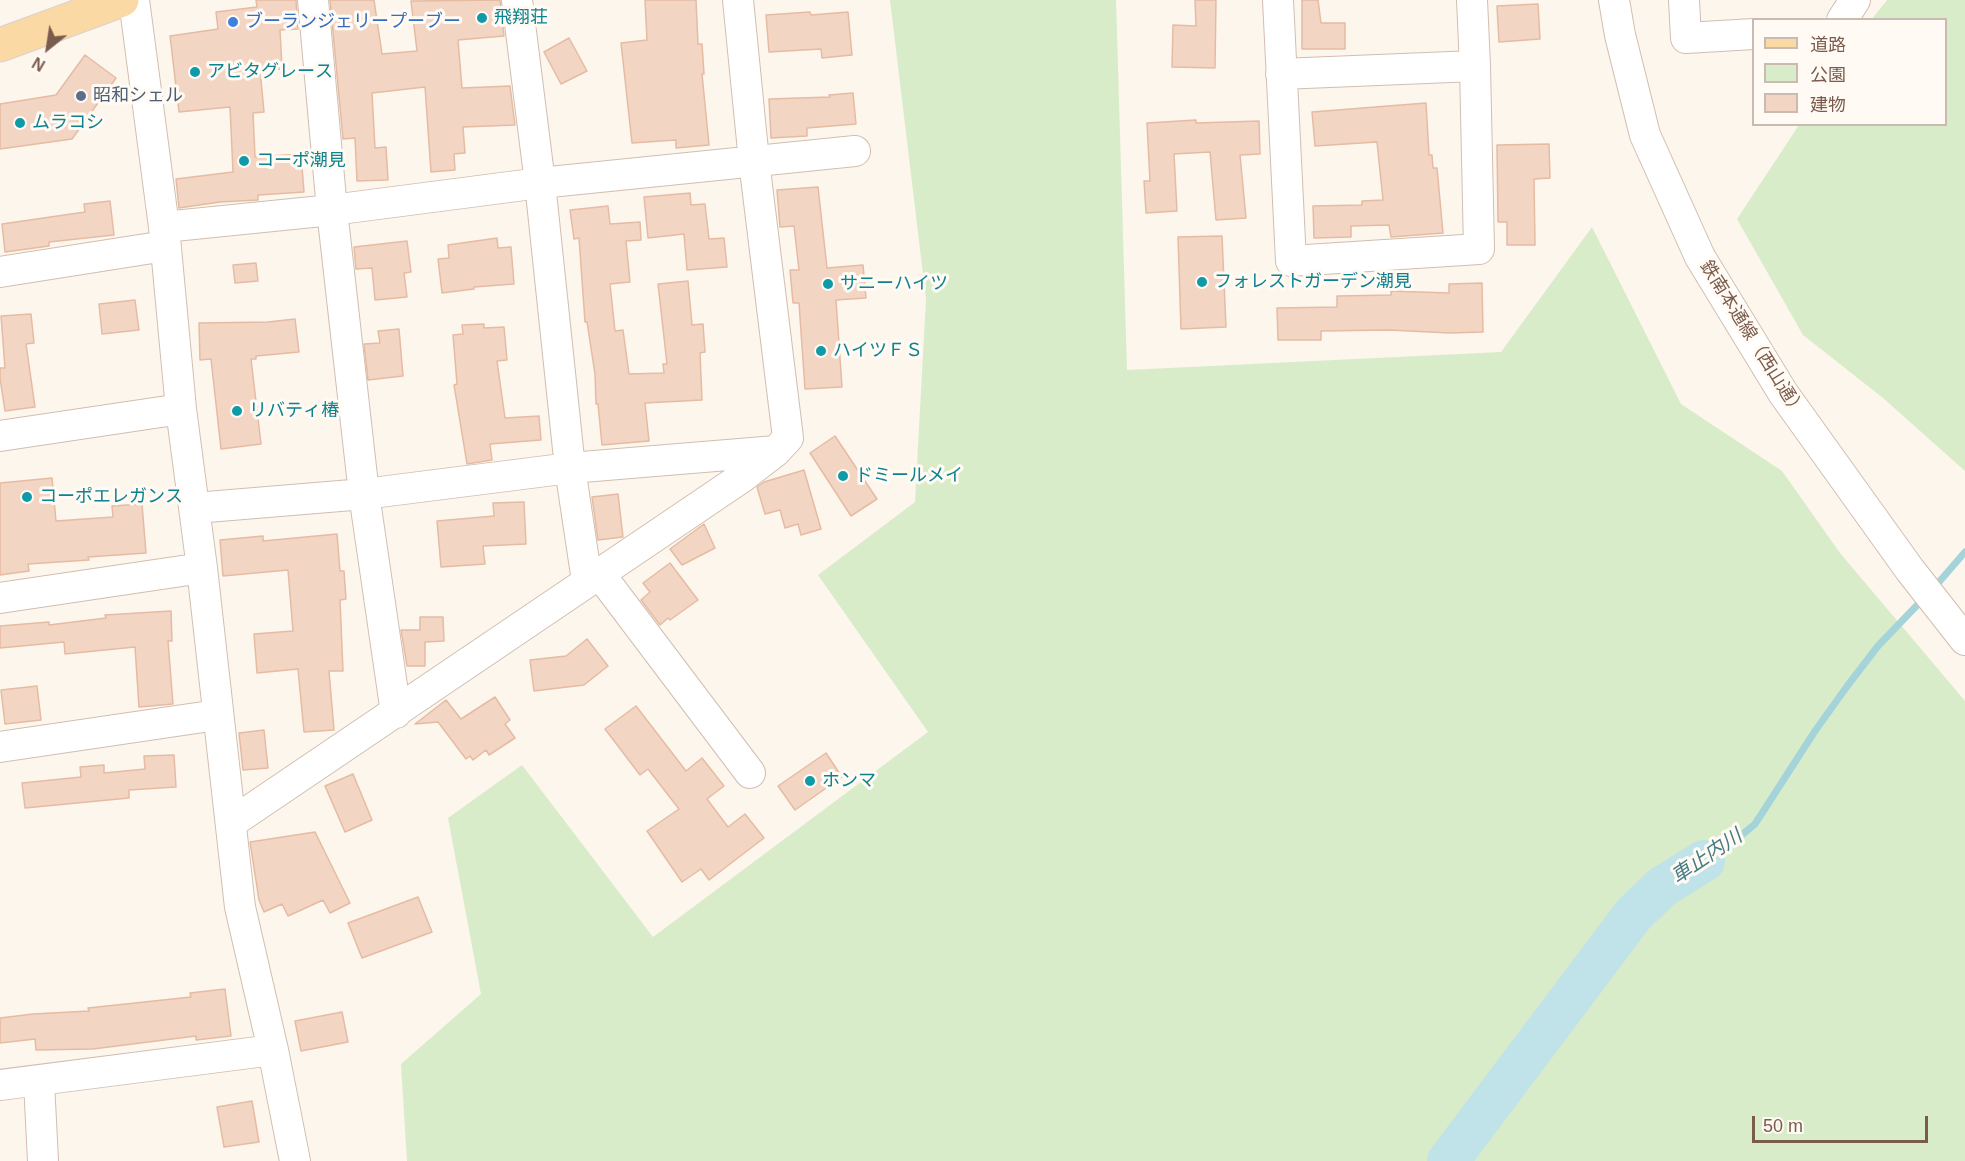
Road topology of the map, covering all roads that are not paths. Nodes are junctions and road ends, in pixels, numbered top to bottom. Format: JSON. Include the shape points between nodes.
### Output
{"nodes":[{"id":1,"x":122,"y":0,"type":"edge"},
{"id":2,"x":134,"y":0,"type":"edge"},
{"id":3,"x":313,"y":0,"type":"edge"},
{"id":4,"x":517,"y":0,"type":"edge"},
{"id":5,"x":738,"y":0,"type":"edge"},
{"id":6,"x":1278,"y":0,"type":"edge"},
{"id":7,"x":1472,"y":0,"type":"edge"},
{"id":8,"x":1614,"y":0,"type":"edge"},
{"id":9,"x":1683,"y":0,"type":"edge"},
{"id":10,"x":1854,"y":0,"type":"edge"},
{"id":11,"x":1843,"y":18,"type":"edge"},
{"id":12,"x":1752,"y":34,"type":"edge"},
{"id":13,"x":0,"y":45,"type":"edge"},
{"id":14,"x":1475,"y":66,"type":"junction"},
{"id":15,"x":1281,"y":74,"type":"junction"},
{"id":16,"x":855,"y":151,"type":"dead end"},
{"id":17,"x":754,"y":161,"type":"junction"},
{"id":18,"x":540,"y":183,"type":"junction"},
{"id":19,"x":332,"y":210,"type":"junction"},
{"id":20,"x":165,"y":236,"type":"junction"},
{"id":21,"x":0,"y":272,"type":"edge"},
{"id":22,"x":180,"y":409,"type":"junction"},
{"id":23,"x":0,"y":436,"type":"edge"},
{"id":24,"x":776,"y":452,"type":"junction"},
{"id":25,"x":570,"y":468,"type":"junction"},
{"id":26,"x":364,"y":494,"type":"junction"},
{"id":27,"x":195,"y":508,"type":"junction"},
{"id":28,"x":202,"y":568,"type":"junction"},
{"id":29,"x":593,"y":577,"type":"junction"},
{"id":30,"x":0,"y":598,"type":"edge"},
{"id":31,"x":1965,"y":640,"type":"edge"},
{"id":32,"x":396,"y":713,"type":"junction"},
{"id":33,"x":217,"y":715,"type":"junction"},
{"id":34,"x":0,"y":747,"type":"edge"},
{"id":35,"x":750,"y":773,"type":"dead end"},
{"id":36,"x":231,"y":823,"type":"junction"},
{"id":37,"x":273,"y":1050,"type":"junction"},
{"id":38,"x":39,"y":1082,"type":"junction"},
{"id":39,"x":0,"y":1085,"type":"edge"},
{"id":40,"x":42,"y":1161,"type":"edge"},
{"id":41,"x":294,"y":1161,"type":"edge"}],
"edges":[{"from":1,"to":13,"type":"main road"},
{"from":2,"to":20,"type":"street"},
{"from":3,"to":19,"type":"street"},
{"from":4,"to":18,"type":"street"},
{"from":5,"to":17,"type":"street"},
{"from":6,"to":15,"type":"street"},
{"from":7,"to":14,"type":"street"},
{"from":8,"to":31,"type":"street","name":"鉄南本通線（西山通）","via":[[1645,135],[1700,257],[1783,393]]},
{"from":9,"to":12,"type":"street","via":[[1686,38]]},
{"from":10,"to":11,"type":"street"},
{"from":14,"to":15,"type":"street"},
{"from":14,"to":15,"type":"street","via":[[1479,249],[1291,261]]},
{"from":16,"to":17,"type":"street"},
{"from":17,"to":18,"type":"street"},
{"from":17,"to":24,"type":"street","via":[[788,438]]},
{"from":18,"to":19,"type":"street"},
{"from":18,"to":25,"type":"street"},
{"from":19,"to":20,"type":"street"},
{"from":19,"to":26,"type":"street"},
{"from":20,"to":21,"type":"street"},
{"from":20,"to":22,"type":"street"},
{"from":22,"to":23,"type":"street"},
{"from":22,"to":27,"type":"street"},
{"from":24,"to":25,"type":"street"},
{"from":24,"to":29,"type":"street"},
{"from":25,"to":26,"type":"street"},
{"from":25,"to":29,"type":"street"},
{"from":26,"to":27,"type":"street"},
{"from":26,"to":32,"type":"street"},
{"from":27,"to":28,"type":"street"},
{"from":28,"to":30,"type":"street"},
{"from":28,"to":33,"type":"street"},
{"from":29,"to":32,"type":"street"},
{"from":29,"to":35,"type":"street"},
{"from":32,"to":36,"type":"street"},
{"from":33,"to":34,"type":"street"},
{"from":33,"to":36,"type":"street"},
{"from":36,"to":37,"type":"street","via":[[240,907]]},
{"from":37,"to":38,"type":"street"},
{"from":37,"to":41,"type":"street"},
{"from":38,"to":39,"type":"street"},
{"from":38,"to":40,"type":"street"}]}
